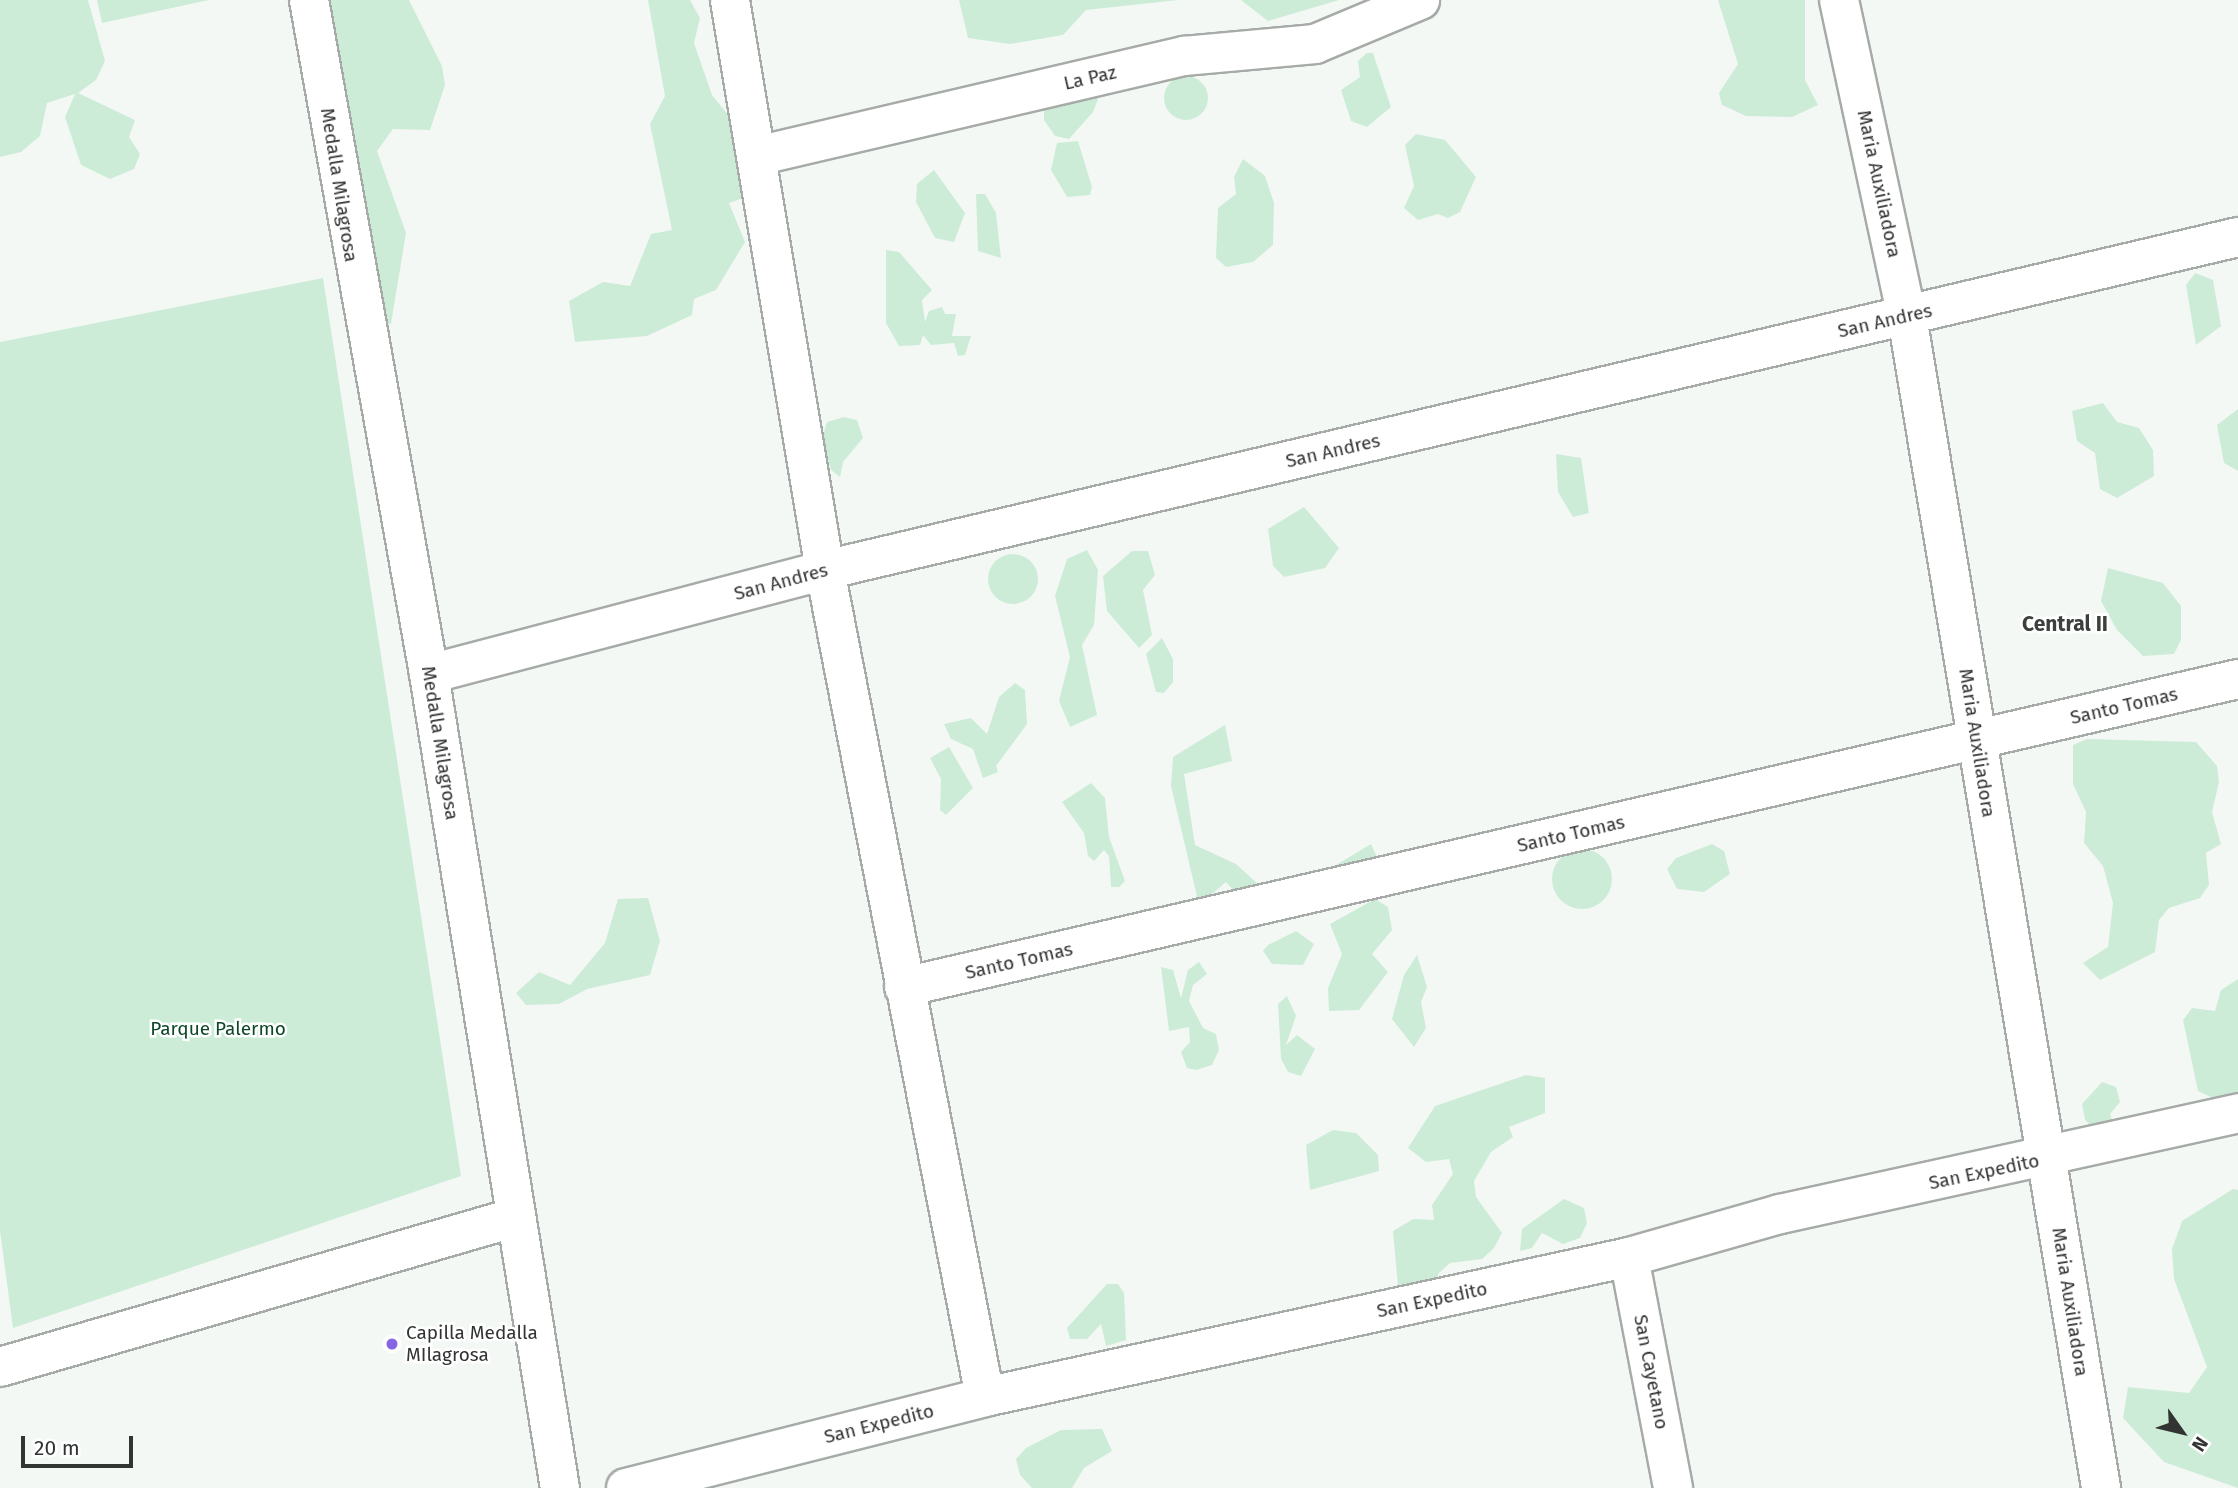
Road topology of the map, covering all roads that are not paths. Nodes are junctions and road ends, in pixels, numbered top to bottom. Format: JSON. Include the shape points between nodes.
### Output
{"nodes":[{"id":1,"x":309,"y":0,"type":"edge"},
{"id":2,"x":730,"y":0,"type":"edge"},
{"id":3,"x":1420,"y":0,"type":"edge"},
{"id":4,"x":1839,"y":0,"type":"edge"},
{"id":5,"x":757,"y":156,"type":"junction"},
{"id":6,"x":2238,"y":237,"type":"edge"},
{"id":7,"x":1907,"y":316,"type":"junction"},
{"id":8,"x":825,"y":570,"type":"junction"},
{"id":9,"x":429,"y":674,"type":"junction"},
{"id":10,"x":2238,"y":679,"type":"edge"},
{"id":11,"x":1976,"y":741,"type":"junction"},
{"id":12,"x":904,"y":987,"type":"junction"},
{"id":13,"x":2238,"y":1112,"type":"edge"},
{"id":14,"x":2047,"y":1159,"type":"junction"},
{"id":15,"x":513,"y":1217,"type":"junction"},
{"id":16,"x":1629,"y":1257,"type":"junction"},
{"id":17,"x":0,"y":1367,"type":"edge"},
{"id":18,"x":985,"y":1397,"type":"junction"},
{"id":19,"x":560,"y":1488,"type":"edge"},
{"id":20,"x":626,"y":1488,"type":"edge"},
{"id":21,"x":1673,"y":1488,"type":"edge"},
{"id":22,"x":2101,"y":1488,"type":"edge"}],
"edges":[{"from":1,"to":9,"type":"street","name":"Medalla Milagrosa"},
{"from":2,"to":5,"type":"street"},
{"from":3,"to":5,"type":"street","name":"La Paz","via":[[1315,44],[1184,55]]},
{"from":4,"to":7,"type":"street","name":"Maria Auxiliadora"},
{"from":5,"to":8,"type":"street"},
{"from":6,"to":7,"type":"street","name":"San Andres"},
{"from":7,"to":8,"type":"street","name":"San Andres"},
{"from":7,"to":11,"type":"street","name":"Maria Auxiliadora"},
{"from":8,"to":9,"type":"street","name":"San Andres"},
{"from":8,"to":12,"type":"street"},
{"from":9,"to":15,"type":"street","name":"Medalla Milagrosa"},
{"from":10,"to":11,"type":"street","name":"Santo Tomas"},
{"from":11,"to":12,"type":"street","name":"Santo Tomas"},
{"from":11,"to":14,"type":"street","name":"Maria Auxiliadora"},
{"from":12,"to":18,"type":"street"},
{"from":13,"to":14,"type":"street","name":"San Expedito"},
{"from":14,"to":16,"type":"street","name":"San Expedito","via":[[1780,1214]]},
{"from":14,"to":22,"type":"street","name":"Maria Auxiliadora"},
{"from":15,"to":17,"type":"street"},
{"from":15,"to":19,"type":"street","name":"Medalla Milagrosa"},
{"from":16,"to":18,"type":"street","name":"San Expedito"},
{"from":16,"to":21,"type":"street","name":"San Cayetano"},
{"from":18,"to":20,"type":"street","name":"San Expedito"}]}
